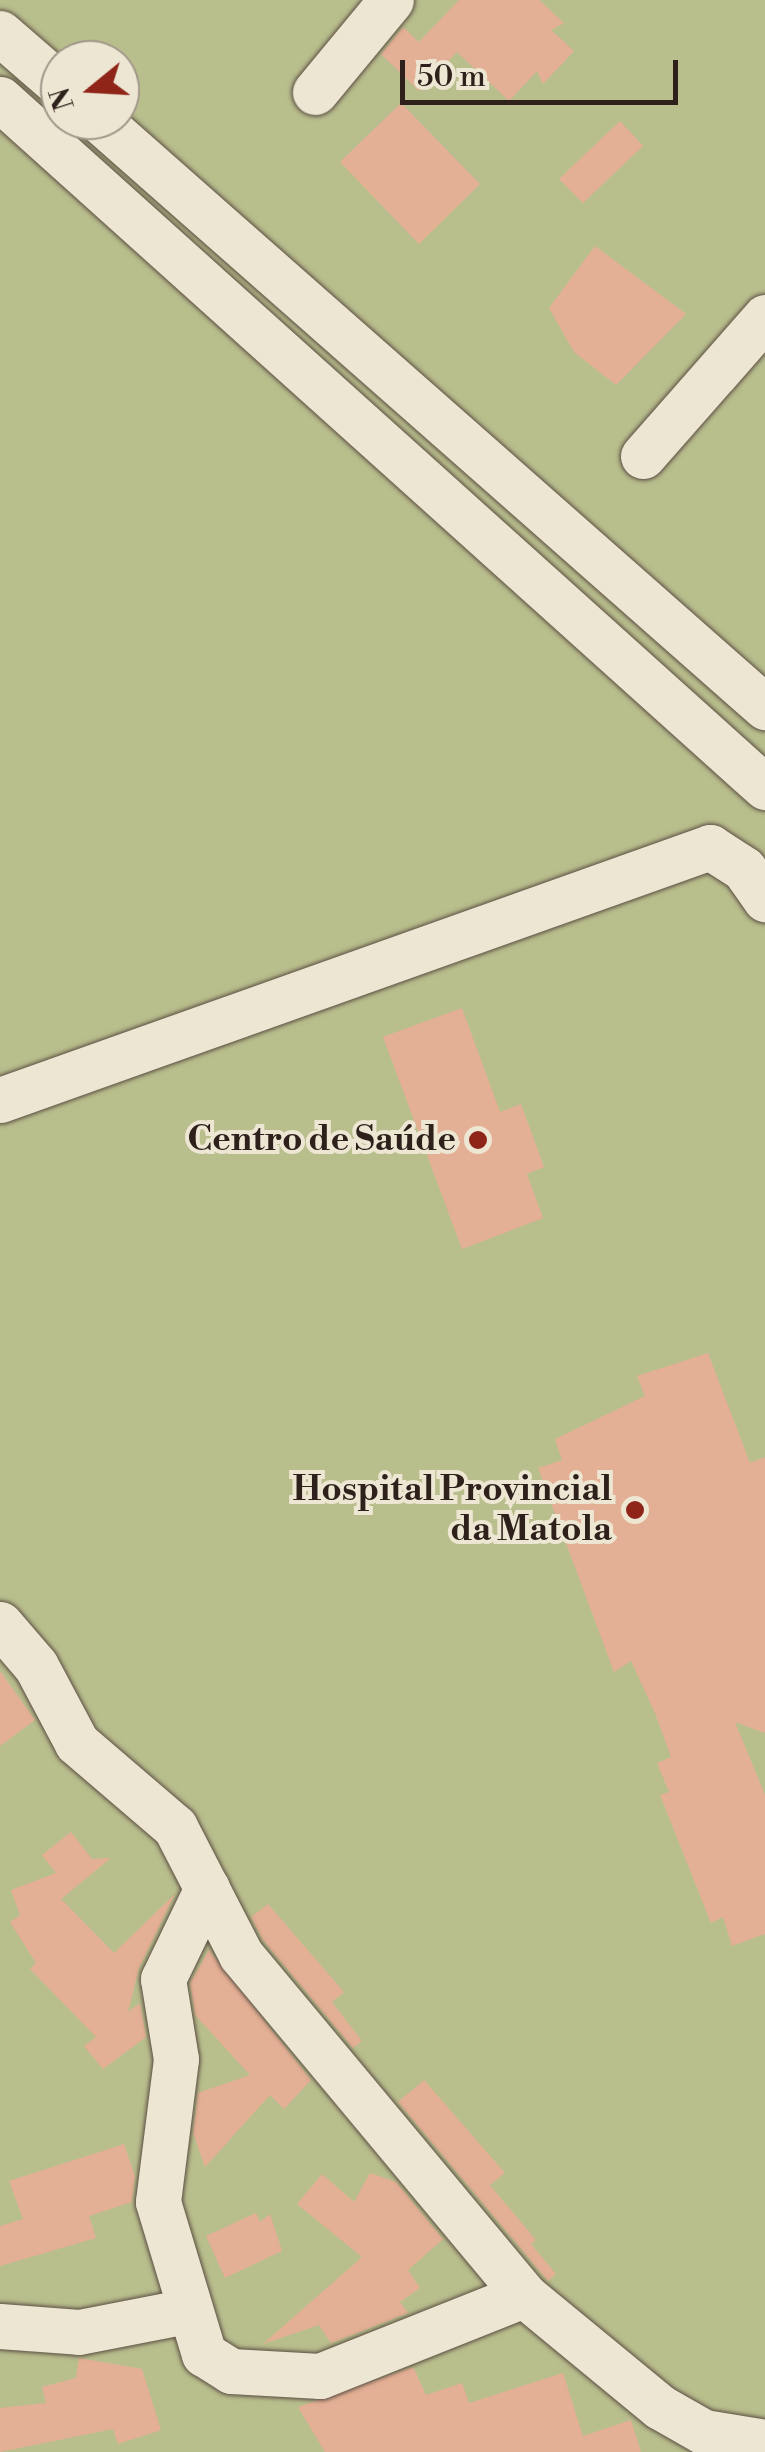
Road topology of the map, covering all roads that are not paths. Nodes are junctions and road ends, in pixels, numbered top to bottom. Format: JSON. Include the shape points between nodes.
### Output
{"nodes":[{"id":1,"x":390,"y":0,"type":"edge"},
{"id":2,"x":0,"y":32,"type":"edge"},
{"id":3,"x":40,"y":68,"type":"edge"},
{"id":4,"x":314,"y":92,"type":"dead end"},
{"id":5,"x":0,"y":99,"type":"edge"},
{"id":6,"x":122,"y":140,"type":"edge"},
{"id":7,"x":765,"y":317,"type":"edge"},
{"id":8,"x":644,"y":456,"type":"dead end"},
{"id":9,"x":765,"y":707,"type":"edge"},
{"id":10,"x":765,"y":787,"type":"edge"},
{"id":11,"x":765,"y":898,"type":"edge"},
{"id":12,"x":0,"y":1100,"type":"edge"},
{"id":13,"x":0,"y":1624,"type":"edge"},
{"id":14,"x":207,"y":1888,"type":"junction"},
{"id":15,"x":524,"y":2295,"type":"junction"},
{"id":16,"x":187,"y":2310,"type":"junction"},
{"id":17,"x":0,"y":2326,"type":"edge"},
{"id":18,"x":765,"y":2442,"type":"edge"}],
"edges":[{"from":1,"to":4,"type":"street"},
{"from":2,"to":3,"type":"street"},
{"from":5,"to":10,"type":"street"},
{"from":6,"to":9,"type":"street"},
{"from":7,"to":8,"type":"street"},
{"from":11,"to":12,"type":"street","via":[[744,869],[710,847],[693,851]]},
{"from":13,"to":14,"type":"street","via":[[36,1666],[77,1743],[160,1809]]},
{"from":14,"to":15,"type":"street","via":[[242,1955]]},
{"from":14,"to":16,"type":"street","via":[[163,1979],[176,2059],[159,2212]]},
{"from":15,"to":16,"type":"street","via":[[360,2362],[289,2379],[216,2366],[204,2354]]},
{"from":15,"to":18,"type":"street","via":[[660,2407],[704,2432]]},
{"from":16,"to":17,"type":"street","via":[[79,2332]]}]}
